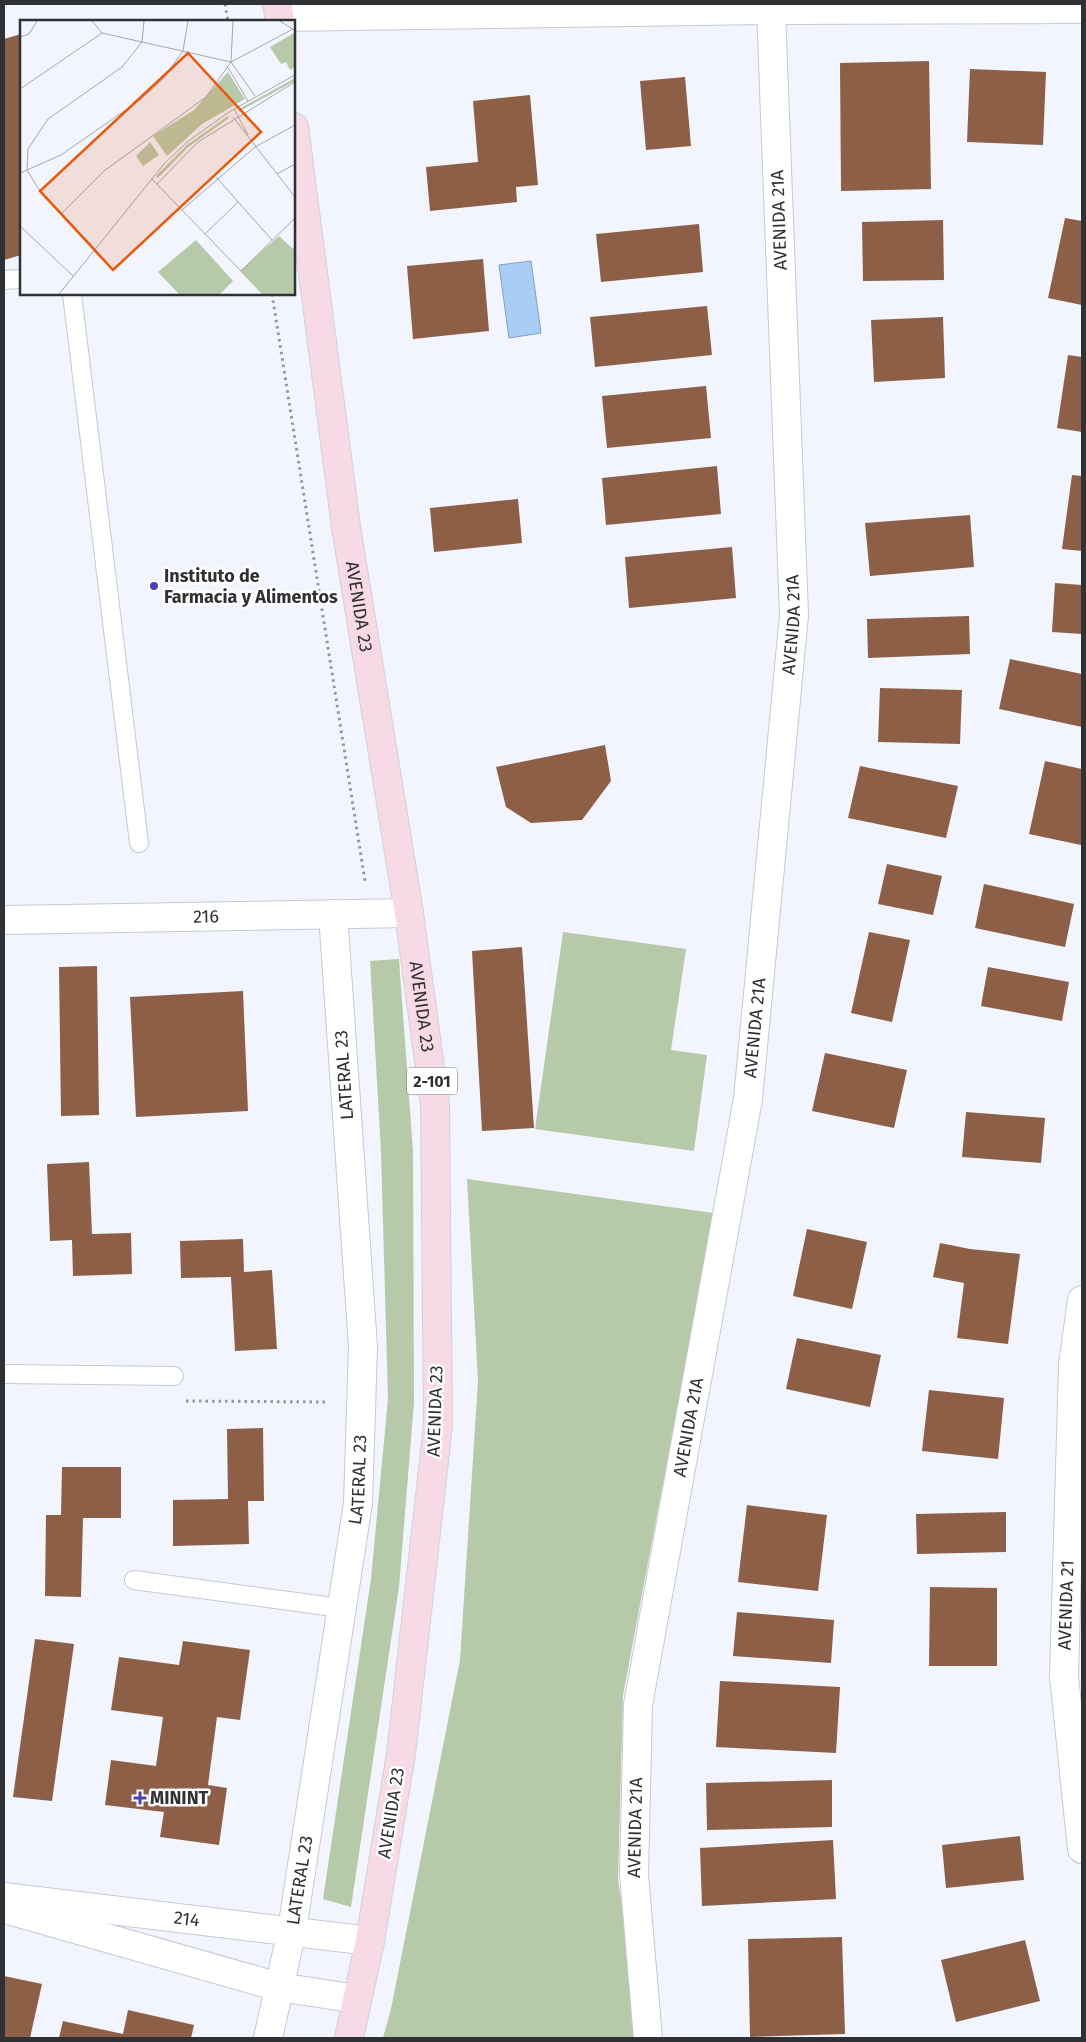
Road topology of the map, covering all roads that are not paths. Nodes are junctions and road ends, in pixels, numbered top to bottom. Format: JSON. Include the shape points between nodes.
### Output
{"nodes":[{"id":1,"x":1082,"y":9,"type":"edge"},
{"id":2,"x":771,"y":10,"type":"junction"},
{"id":3,"x":279,"y":14,"type":"edge"},
{"id":4,"x":295,"y":142,"type":"edge"},
{"id":5,"x":20,"y":279,"type":"edge"},
{"id":6,"x":4,"y":280,"type":"edge"},
{"id":7,"x":72,"y":295,"type":"edge"},
{"id":8,"x":139,"y":843,"type":"dead end"},
{"id":9,"x":408,"y":913,"type":"junction"},
{"id":10,"x":333,"y":914,"type":"junction"},
{"id":11,"x":4,"y":920,"type":"edge"},
{"id":12,"x":1082,"y":1300,"type":"edge"},
{"id":13,"x":4,"y":1374,"type":"edge"},
{"id":14,"x":174,"y":1376,"type":"road end"},
{"id":15,"x":134,"y":1580,"type":"dead end"},
{"id":16,"x":341,"y":1608,"type":"junction"},
{"id":17,"x":1082,"y":1849,"type":"edge"},
{"id":18,"x":4,"y":1897,"type":"edge"},
{"id":19,"x":4,"y":1909,"type":"edge"},
{"id":20,"x":292,"y":1930,"type":"junction"},
{"id":21,"x":370,"y":1941,"type":"junction"},
{"id":22,"x":279,"y":1987,"type":"junction"},
{"id":23,"x":357,"y":1999,"type":"junction"},
{"id":24,"x":268,"y":2038,"type":"edge"},
{"id":25,"x":349,"y":2038,"type":"edge"},
{"id":26,"x":648,"y":2038,"type":"edge"}],
"edges":[{"from":1,"to":2,"type":"street"},
{"from":2,"to":3,"type":"street"},
{"from":2,"to":26,"type":"street","name":"AVENIDA 21A","via":[[794,615],[748,1099],[638,1705],[634,1875]]},
{"from":4,"to":9,"type":"main road","name":"AVENIDA 23","number":"2-101","via":[[346,527]]},
{"from":5,"to":6,"type":"lane"},
{"from":7,"to":8,"type":"lane"},
{"from":9,"to":10,"type":"street","name":"216"},
{"from":9,"to":21,"type":"main road","name":"AVENIDA 23","number":"2-101","via":[[435,1105],[438,1425],[401,1754]]},
{"from":10,"to":11,"type":"street","name":"216"},
{"from":10,"to":16,"type":"street","name":"LATERAL 23","via":[[363,1347],[358,1503]]},
{"from":12,"to":17,"type":"street","name":"AVENIDA 21","via":[[1073,1365],[1064,1676]]},
{"from":13,"to":14,"type":"lane"},
{"from":15,"to":16,"type":"lane"},
{"from":16,"to":20,"type":"street","name":"LATERAL 23"},
{"from":18,"to":20,"type":"street","name":"214"},
{"from":19,"to":22,"type":"street"},
{"from":20,"to":21,"type":"street","name":"214"},
{"from":20,"to":22,"type":"street","name":"LATERAL 23"},
{"from":21,"to":23,"type":"main road","name":"AVENIDA 23","number":"2-101"},
{"from":22,"to":23,"type":"street"},
{"from":22,"to":24,"type":"street","name":"LATERAL 23"},
{"from":23,"to":25,"type":"main road","name":"AVENIDA 23","number":"2-101"}]}
